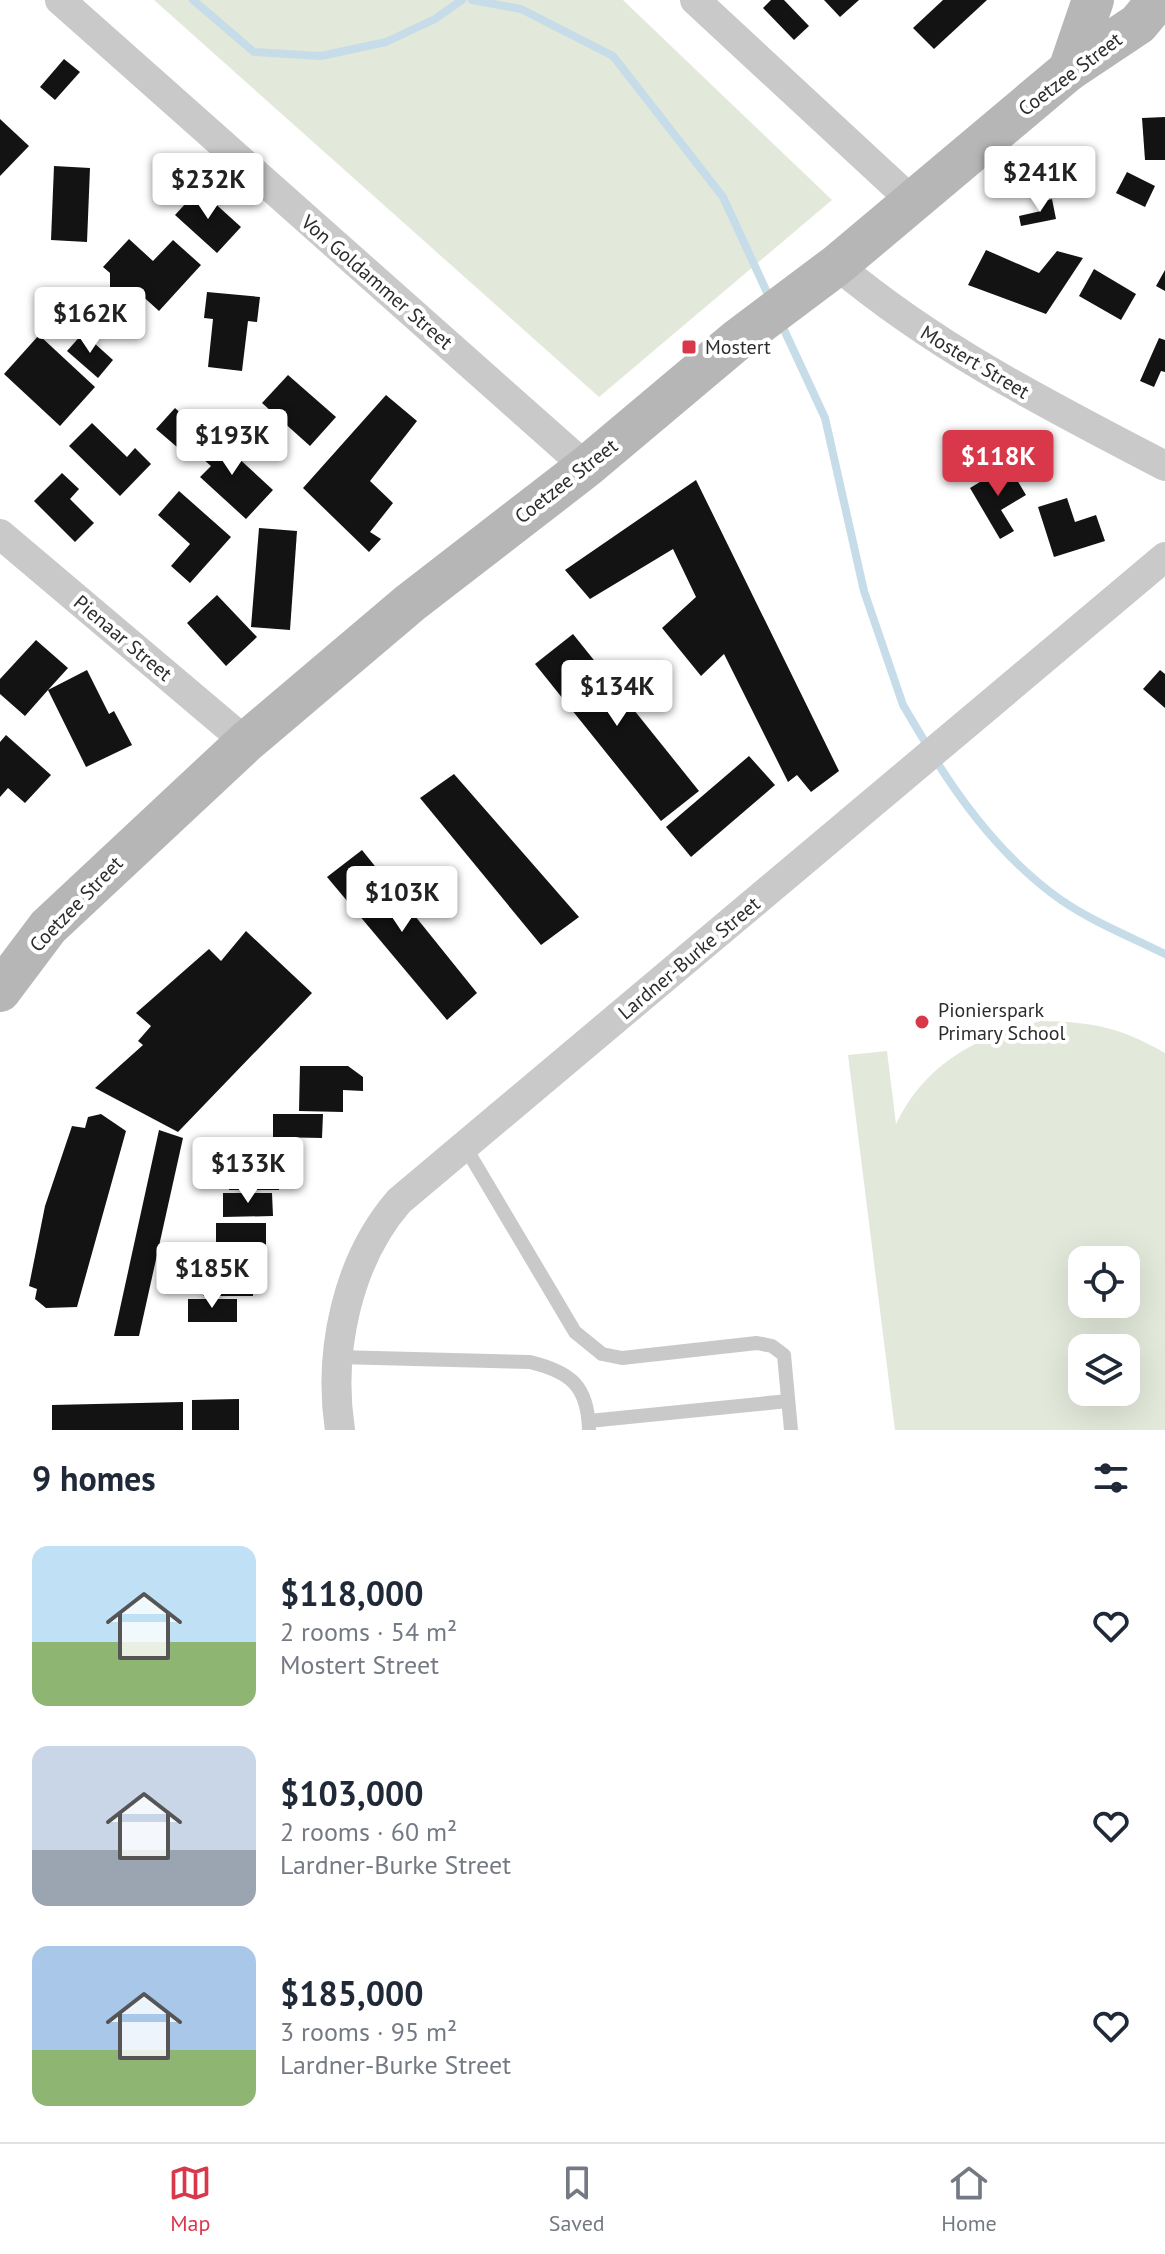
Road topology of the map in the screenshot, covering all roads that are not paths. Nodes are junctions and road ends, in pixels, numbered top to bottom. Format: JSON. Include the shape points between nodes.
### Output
{"nodes":[{"id":1,"x":60,"y":0,"type":"edge"},
{"id":2,"x":695,"y":0,"type":"edge"},
{"id":3,"x":1093,"y":0,"type":"edge"},
{"id":4,"x":1154,"y":11,"type":"edge"},
{"id":5,"x":1069,"y":70,"type":"junction"},
{"id":6,"x":913,"y":202,"type":"junction"},
{"id":7,"x":837,"y":265,"type":"junction"},
{"id":8,"x":1165,"y":466,"type":"edge"},
{"id":9,"x":586,"y":467,"type":"junction"},
{"id":10,"x":0,"y":534,"type":"edge"},
{"id":11,"x":1165,"y":557,"type":"edge"},
{"id":12,"x":246,"y":742,"type":"junction"},
{"id":13,"x":0,"y":991,"type":"edge"},
{"id":14,"x":464,"y":1145,"type":"junction"},
{"id":15,"x":336,"y":1357,"type":"junction"},
{"id":16,"x":788,"y":1401,"type":"junction"},
{"id":17,"x":589,"y":1425,"type":"edge"},
{"id":18,"x":340,"y":1430,"type":"edge"},
{"id":19,"x":791,"y":1430,"type":"edge"}],
"edges":[{"from":1,"to":9,"type":"street","name":"Von Goldammer Street"},
{"from":2,"to":6,"type":"street"},
{"from":3,"to":5,"type":"street"},
{"from":4,"to":5,"type":"street","name":"Coetzee Street"},
{"from":5,"to":6,"type":"street","name":"Coetzee Street"},
{"from":6,"to":7,"type":"street","name":"Coetzee Street"},
{"from":7,"to":8,"type":"street","name":"Mostert Street","via":[[914,326],[1002,382]]},
{"from":7,"to":9,"type":"street","name":"Coetzee Street","via":[[737,340]]},
{"from":9,"to":12,"type":"street","name":"Coetzee Street","via":[[420,595]]},
{"from":10,"to":12,"type":"street","name":"Pienaar Street"},
{"from":11,"to":14,"type":"street","name":"Lardner-Burke Street"},
{"from":12,"to":13,"type":"street","name":"Coetzee Street","via":[[48,927]]},
{"from":14,"to":15,"type":"street","name":"Lardner-Burke Street","via":[[376,1227],[349,1295]]},
{"from":14,"to":16,"type":"lane","via":[[575,1332],[602,1354],[622,1358],[757,1343],[772,1346],[784,1355]]},
{"from":15,"to":17,"type":"lane","via":[[530,1362],[553,1368],[576,1381]]},
{"from":15,"to":18,"type":"street","name":"Lardner-Burke Street"},
{"from":16,"to":17,"type":"lane"},
{"from":16,"to":19,"type":"lane"}]}
